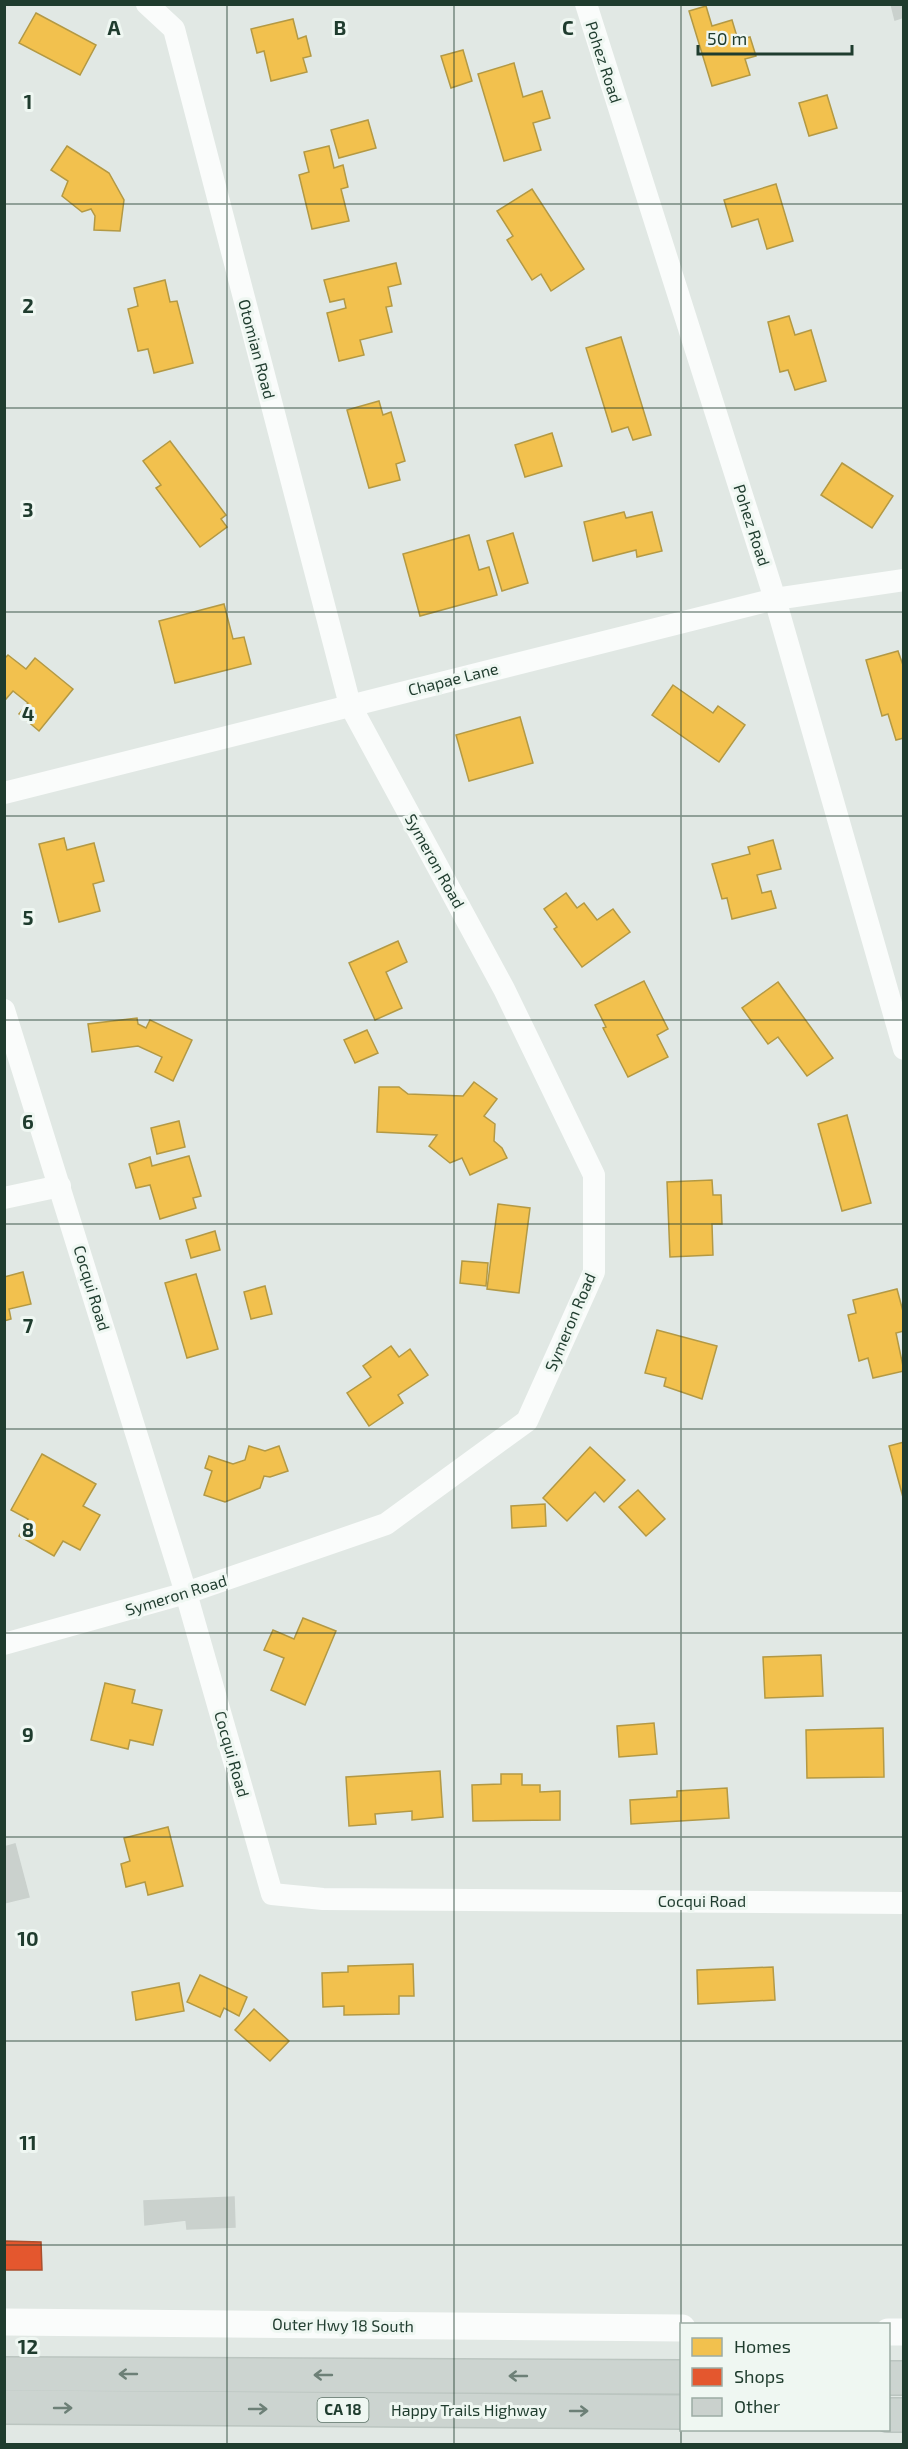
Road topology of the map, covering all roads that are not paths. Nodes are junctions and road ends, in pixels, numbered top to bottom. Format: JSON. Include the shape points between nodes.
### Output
{"nodes":[{"id":1,"x":147,"y":4,"type":"edge"},
{"id":2,"x":586,"y":4,"type":"edge"},
{"id":3,"x":903,"y":580,"type":"edge"},
{"id":4,"x":776,"y":599,"type":"junction"},
{"id":5,"x":350,"y":705,"type":"junction"},
{"id":6,"x":4,"y":793,"type":"edge"},
{"id":7,"x":4,"y":1010,"type":"edge"},
{"id":8,"x":903,"y":1049,"type":"edge"},
{"id":9,"x":60,"y":1186,"type":"junction"},
{"id":10,"x":4,"y":1198,"type":"edge"},
{"id":11,"x":186,"y":1593,"type":"junction"},
{"id":12,"x":4,"y":1644,"type":"edge"},
{"id":13,"x":903,"y":1903,"type":"edge"},
{"id":14,"x":4,"y":2322,"type":"edge"},
{"id":15,"x":680,"y":2328,"type":"edge"},
{"id":16,"x":4,"y":2374,"type":"edge"},
{"id":17,"x":680,"y":2377,"type":"edge"},
{"id":18,"x":4,"y":2407,"type":"edge"},
{"id":19,"x":680,"y":2412,"type":"edge"}],
"edges":[{"from":1,"to":5,"type":"street","name":"Otomian Road","via":[[174,29]]},
{"from":2,"to":4,"type":"street","name":"Pohez Road"},
{"from":3,"to":4,"type":"street","name":"Chapae Lane"},
{"from":4,"to":5,"type":"street","name":"Chapae Lane"},
{"from":4,"to":8,"type":"street","name":"Pohez Road"},
{"from":5,"to":6,"type":"street","name":"Chapae Lane"},
{"from":5,"to":11,"type":"street","name":"Symeron Road","via":[[504,989],[594,1175],[594,1272],[527,1421],[386,1524]]},
{"from":7,"to":9,"type":"street","name":"Cocqui Road"},
{"from":9,"to":10,"type":"street"},
{"from":9,"to":11,"type":"street","name":"Cocqui Road"},
{"from":11,"to":12,"type":"street","name":"Symeron Road"},
{"from":11,"to":13,"type":"street","name":"Cocqui Road","via":[[272,1894],[323,1899]]},
{"from":14,"to":15,"type":"street","name":"Outer Hwy 18 South"},
{"from":17,"to":16,"type":"main road","name":"Happy Trails Highway","number":"CA 18","one_way":true},
{"from":18,"to":19,"type":"main road","name":"Happy Trails Highway","number":"CA 18","one_way":true}]}
